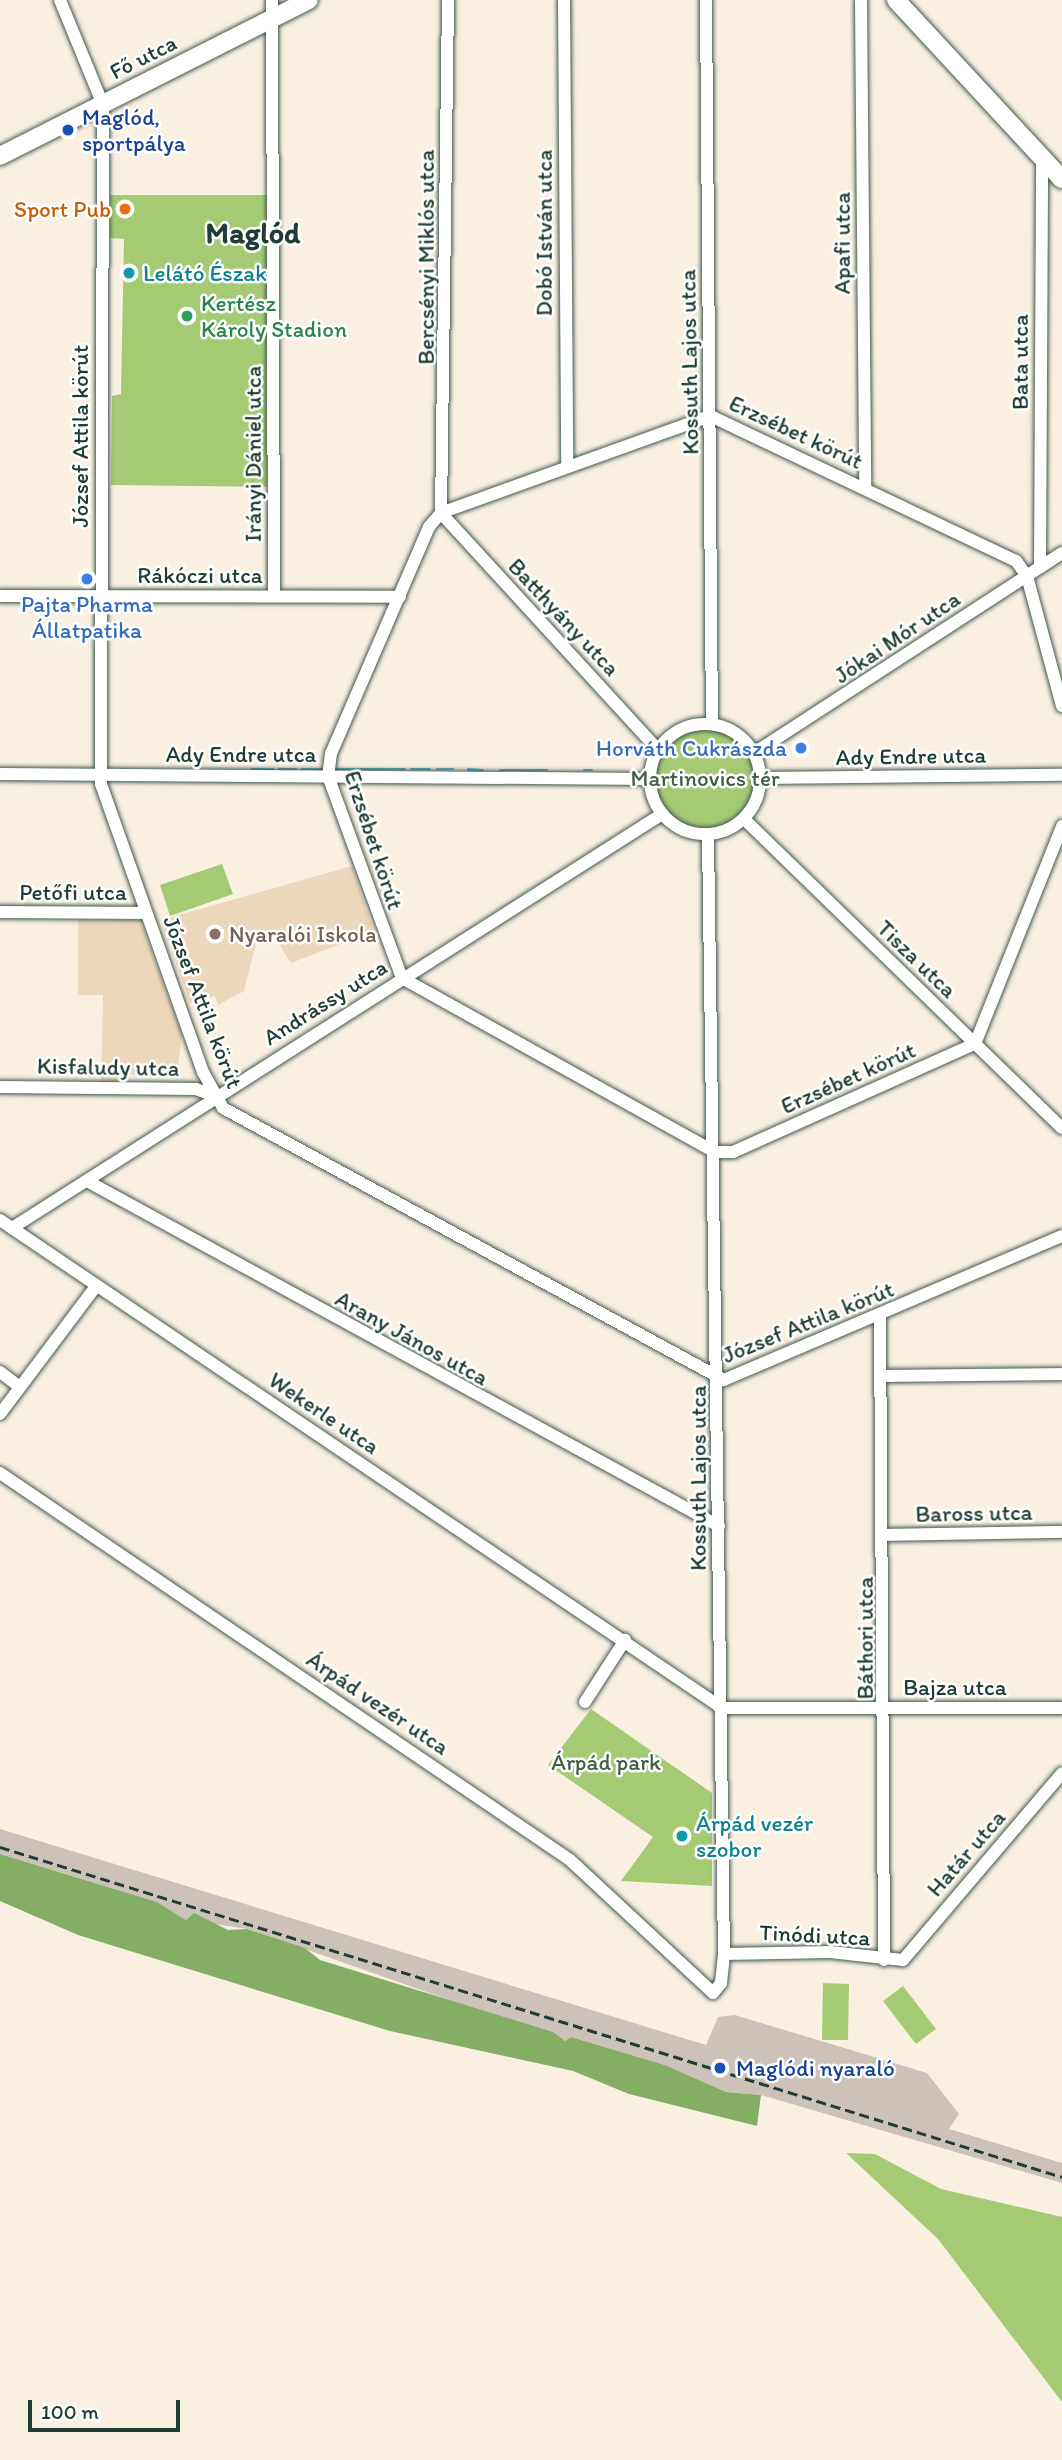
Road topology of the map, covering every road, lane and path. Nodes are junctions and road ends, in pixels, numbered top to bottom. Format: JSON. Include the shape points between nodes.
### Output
{"nodes":[{"id":1,"x":60,"y":0,"type":"edge"},
{"id":2,"x":309,"y":0,"type":"edge"},
{"id":3,"x":448,"y":0,"type":"edge"},
{"id":4,"x":564,"y":0,"type":"edge"},
{"id":5,"x":706,"y":0,"type":"edge"},
{"id":6,"x":861,"y":0,"type":"edge"},
{"id":7,"x":896,"y":0,"type":"edge"},
{"id":8,"x":273,"y":9,"type":"edge"},
{"id":9,"x":103,"y":104,"type":"junction"},
{"id":10,"x":0,"y":156,"type":"edge"},
{"id":11,"x":1042,"y":157,"type":"junction"},
{"id":12,"x":1060,"y":174,"type":"edge"},
{"id":13,"x":710,"y":415,"type":"junction"},
{"id":14,"x":567,"y":465,"type":"junction"},
{"id":15,"x":865,"y":486,"type":"junction"},
{"id":16,"x":441,"y":513,"type":"junction"},
{"id":17,"x":1062,"y":553,"type":"edge"},
{"id":18,"x":1040,"y":567,"type":"junction"},
{"id":19,"x":1027,"y":576,"type":"junction"},
{"id":20,"x":0,"y":596,"type":"edge"},
{"id":21,"x":101,"y":596,"type":"junction"},
{"id":22,"x":274,"y":596,"type":"junction"},
{"id":23,"x":400,"y":597,"type":"junction"},
{"id":24,"x":1062,"y":706,"type":"edge"},
{"id":25,"x":712,"y":724,"type":"junction"},
{"id":26,"x":658,"y":750,"type":"junction"},
{"id":27,"x":754,"y":754,"type":"junction"},
{"id":28,"x":0,"y":774,"type":"edge"},
{"id":29,"x":99,"y":775,"type":"junction"},
{"id":30,"x":1062,"y":775,"type":"edge"},
{"id":31,"x":328,"y":776,"type":"junction"},
{"id":32,"x":761,"y":778,"type":"junction"},
{"id":33,"x":650,"y":779,"type":"junction"},
{"id":34,"x":662,"y":814,"type":"junction"},
{"id":35,"x":744,"y":819,"type":"junction"},
{"id":36,"x":1062,"y":826,"type":"edge"},
{"id":37,"x":708,"y":834,"type":"junction"},
{"id":38,"x":0,"y":912,"type":"edge"},
{"id":39,"x":145,"y":913,"type":"junction"},
{"id":40,"x":402,"y":978,"type":"junction"},
{"id":41,"x":975,"y":1044,"type":"junction"},
{"id":42,"x":0,"y":1087,"type":"edge"},
{"id":43,"x":215,"y":1096,"type":"junction"},
{"id":44,"x":1062,"y":1128,"type":"edge"},
{"id":45,"x":715,"y":1152,"type":"junction"},
{"id":46,"x":87,"y":1181,"type":"junction"},
{"id":47,"x":0,"y":1220,"type":"edge"},
{"id":48,"x":12,"y":1228,"type":"junction"},
{"id":49,"x":1062,"y":1236,"type":"edge"},
{"id":50,"x":96,"y":1286,"type":"junction"},
{"id":51,"x":880,"y":1316,"type":"junction"},
{"id":52,"x":0,"y":1372,"type":"edge"},
{"id":53,"x":1062,"y":1374,"type":"edge"},
{"id":54,"x":885,"y":1376,"type":"junction"},
{"id":55,"x":718,"y":1379,"type":"junction"},
{"id":56,"x":20,"y":1387,"type":"junction"},
{"id":57,"x":0,"y":1415,"type":"edge"},
{"id":58,"x":0,"y":1473,"type":"edge"},
{"id":59,"x":719,"y":1526,"type":"junction"},
{"id":60,"x":1062,"y":1532,"type":"edge"},
{"id":61,"x":886,"y":1535,"type":"junction"},
{"id":62,"x":625,"y":1640,"type":"junction"},
{"id":63,"x":585,"y":1702,"type":"dead end"},
{"id":64,"x":722,"y":1708,"type":"junction"},
{"id":65,"x":1062,"y":1708,"type":"edge"},
{"id":66,"x":886,"y":1709,"type":"junction"},
{"id":67,"x":1062,"y":1773,"type":"edge"},
{"id":68,"x":724,"y":1955,"type":"junction"},
{"id":69,"x":884,"y":1960,"type":"junction"},
{"id":70,"x":902,"y":1960,"type":"joint"},
{"id":71,"x":713,"y":1993,"type":"joint"}],
"edges":[{"from":1,"to":9,"type":"street"},
{"from":2,"to":8,"type":"main road","name":"Fő utca"},
{"from":3,"to":16,"type":"street","name":"Bercsényi Miklós utca"},
{"from":4,"to":14,"type":"street","name":"Dobó István utca"},
{"from":5,"to":13,"type":"street","name":"Kossuth Lajos utca"},
{"from":6,"to":15,"type":"street","name":"Apafi utca"},
{"from":7,"to":11,"type":"main road"},
{"from":8,"to":9,"type":"main road","name":"Fő utca"},
{"from":8,"to":22,"type":"street","name":"Irányi Dániel utca"},
{"from":9,"to":10,"type":"main road","name":"Fő utca"},
{"from":9,"to":21,"type":"street","name":"József Attila körút"},
{"from":11,"to":12,"type":"main road"},
{"from":11,"to":18,"type":"street","name":"Bata utca"},
{"from":13,"to":14,"type":"street","name":"Erzsébet körút"},
{"from":13,"to":15,"type":"street","name":"Erzsébet körút"},
{"from":13,"to":25,"type":"street","name":"Kossuth Lajos utca"},
{"from":14,"to":16,"type":"street","name":"Erzsébet körút"},
{"from":15,"to":19,"type":"street","name":"Erzsébet körút","via":[[1016,561]]},
{"from":16,"to":23,"type":"street","name":"Erzsébet körút"},
{"from":16,"to":26,"type":"street","name":"Batthyány utca"},
{"from":17,"to":18,"type":"street","name":"Jókai Mór utca"},
{"from":18,"to":19,"type":"street","name":"Jókai Mór utca"},
{"from":19,"to":24,"type":"street"},
{"from":19,"to":27,"type":"street","name":"Jókai Mór utca"},
{"from":20,"to":21,"type":"street","name":"Rákóczi utca"},
{"from":21,"to":22,"type":"street","name":"Rákóczi utca"},
{"from":21,"to":29,"type":"street","name":"József Attila körút"},
{"from":22,"to":23,"type":"street","name":"Rákóczi utca"},
{"from":23,"to":31,"type":"street","name":"Erzsébet körút","via":[[331,753]]},
{"from":25,"to":26,"type":"street","via":[[681,729]]},
{"from":25,"to":27,"type":"street","via":[[736,734]]},
{"from":26,"to":33,"type":"street"},
{"from":27,"to":32,"type":"street"},
{"from":28,"to":29,"type":"street","name":"Ady Endre utca"},
{"from":29,"to":31,"type":"street","name":"Ady Endre utca"},
{"from":29,"to":39,"type":"street","name":"József Attila körút"},
{"from":30,"to":32,"type":"street","name":"Ady Endre utca"},
{"from":31,"to":33,"type":"street","name":"Ady Endre utca"},
{"from":31,"to":40,"type":"street","name":"Erzsébet körút"},
{"from":32,"to":35,"type":"street"},
{"from":33,"to":34,"type":"street"},
{"from":34,"to":37,"type":"street","via":[[691,832]]},
{"from":34,"to":40,"type":"street","name":"Andrássy utca"},
{"from":35,"to":37,"type":"street"},
{"from":35,"to":41,"type":"street","name":"Tisza utca"},
{"from":36,"to":41,"type":"street"},
{"from":37,"to":45,"type":"street","name":"Kossuth Lajos utca"},
{"from":38,"to":39,"type":"street","name":"Petőfi utca"},
{"from":39,"to":43,"type":"street","name":"József Attila körút"},
{"from":40,"to":43,"type":"street","name":"Andrássy utca"},
{"from":40,"to":45,"type":"street"},
{"from":41,"to":44,"type":"street","name":"Tisza utca"},
{"from":41,"to":45,"type":"street","name":"Erzsébet körút","via":[[733,1152]]},
{"from":42,"to":43,"type":"street","name":"Kisfaludy utca","via":[[196,1089]]},
{"from":43,"to":46,"type":"street","name":"Andrássy utca"},
{"from":43,"to":55,"type":"street","name":"József Attila körút","via":[[223,1108]]},
{"from":45,"to":55,"type":"street","name":"Kossuth Lajos utca"},
{"from":46,"to":48,"type":"street","name":"Andrássy utca"},
{"from":46,"to":59,"type":"street","name":"Arany János utca"},
{"from":47,"to":48,"type":"street","name":"Wekerle utca"},
{"from":48,"to":50,"type":"street","name":"Wekerle utca"},
{"from":49,"to":51,"type":"street","name":"József Attila körút"},
{"from":50,"to":56,"type":"street"},
{"from":50,"to":62,"type":"street","name":"Wekerle utca"},
{"from":51,"to":54,"type":"street","name":"Báthori utca"},
{"from":51,"to":55,"type":"street","name":"József Attila körút","via":[[731,1380]]},
{"from":52,"to":56,"type":"street"},
{"from":53,"to":54,"type":"street"},
{"from":54,"to":61,"type":"street","name":"Báthori utca"},
{"from":55,"to":59,"type":"street","name":"Kossuth Lajos utca"},
{"from":56,"to":57,"type":"street"},
{"from":58,"to":71,"type":"street","name":"Árpád vezér utca","via":[[570,1860]]},
{"from":59,"to":64,"type":"street","name":"Kossuth Lajos utca"},
{"from":60,"to":61,"type":"street","name":"Baross utca"},
{"from":61,"to":66,"type":"street","name":"Báthori utca"},
{"from":62,"to":63,"type":"street"},
{"from":62,"to":64,"type":"street","name":"Wekerle utca"},
{"from":64,"to":66,"type":"street","name":"Bajza utca"},
{"from":64,"to":68,"type":"street","name":"Kossuth Lajos utca"},
{"from":65,"to":66,"type":"street","name":"Bajza utca"},
{"from":66,"to":69,"type":"street","name":"Báthori utca"},
{"from":67,"to":70,"type":"street","name":"Határ utca"},
{"from":68,"to":69,"type":"street","name":"Tinódi utca","via":[[830,1952]]},
{"from":68,"to":71,"type":"street","name":"Kossuth Lajos utca","via":[[721,1983]]},
{"from":69,"to":70,"type":"street","name":"Tinódi utca"}]}
